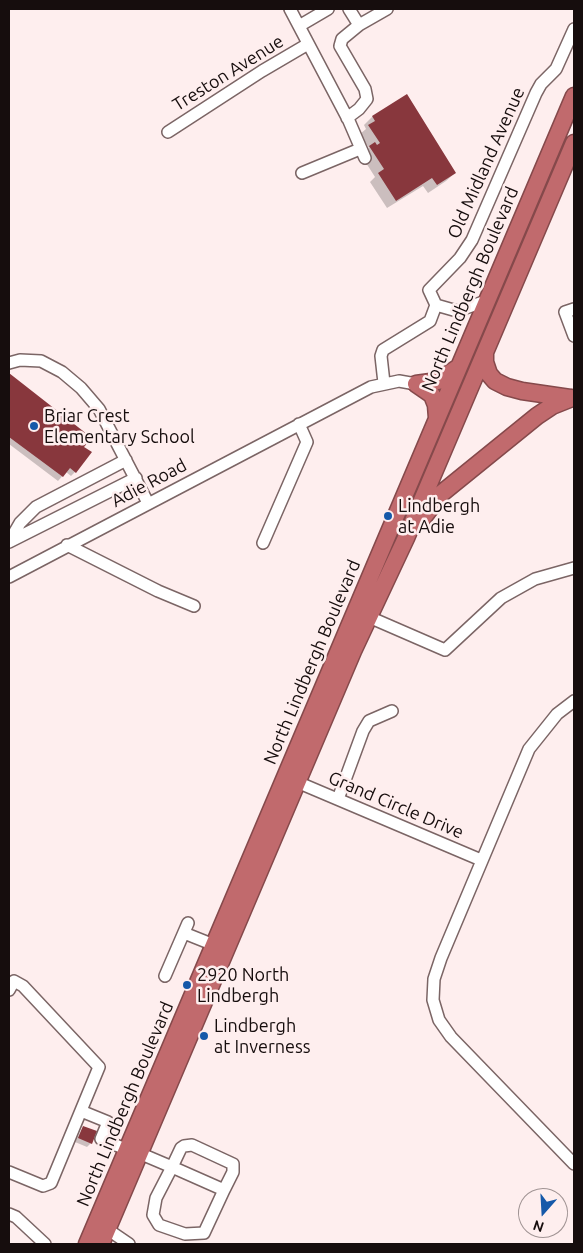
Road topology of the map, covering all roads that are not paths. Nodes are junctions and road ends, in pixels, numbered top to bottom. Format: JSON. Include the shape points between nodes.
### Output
{"nodes":[{"id":1,"x":290,"y":9,"type":"edge"},
{"id":2,"x":328,"y":9,"type":"edge"},
{"id":3,"x":349,"y":9,"type":"edge"},
{"id":4,"x":387,"y":9,"type":"edge"},
{"id":5,"x":359,"y":25,"type":"junction"},
{"id":6,"x":299,"y":26,"type":"junction"},
{"id":7,"x":574,"y":29,"type":"edge"},
{"id":8,"x":308,"y":44,"type":"junction"},
{"id":9,"x":574,"y":96,"type":"edge"},
{"id":10,"x":347,"y":118,"type":"junction"},
{"id":11,"x":168,"y":132,"type":"dead end"},
{"id":12,"x":574,"y":143,"type":"edge"},
{"id":13,"x":302,"y":173,"type":"dead end"},
{"id":14,"x":486,"y":301,"type":"junction"},
{"id":15,"x":436,"y":305,"type":"junction"},
{"id":16,"x":574,"y":309,"type":"edge"},
{"id":17,"x":574,"y":336,"type":"edge"},
{"id":18,"x":485,"y":353,"type":"junction"},
{"id":19,"x":12,"y":360,"type":"edge"},
{"id":20,"x":459,"y":367,"type":"junction"},
{"id":21,"x":384,"y":383,"type":"junction"},
{"id":22,"x":416,"y":384,"type":"junction"},
{"id":23,"x":573,"y":398,"type":"edge"},
{"id":24,"x":437,"y":418,"type":"junction"},
{"id":25,"x":299,"y":424,"type":"junction"},
{"id":26,"x":126,"y":460,"type":"junction"},
{"id":27,"x":136,"y":478,"type":"junction"},
{"id":28,"x":148,"y":503,"type":"junction"},
{"id":29,"x":406,"y":538,"type":"junction"},
{"id":30,"x":9,"y":542,"type":"edge"},
{"id":31,"x":263,"y":543,"type":"dead end"},
{"id":32,"x":67,"y":546,"type":"junction"},
{"id":33,"x":9,"y":563,"type":"edge"},
{"id":34,"x":574,"y":568,"type":"edge"},
{"id":35,"x":12,"y":575,"type":"edge"},
{"id":36,"x":194,"y":606,"type":"dead end"},
{"id":37,"x":368,"y":617,"type":"junction"},
{"id":38,"x":574,"y":701,"type":"edge"},
{"id":39,"x":392,"y":711,"type":"dead end"},
{"id":40,"x":297,"y":782,"type":"junction"},
{"id":41,"x":338,"y":798,"type":"junction"},
{"id":42,"x":481,"y":860,"type":"junction"},
{"id":43,"x":214,"y":945,"type":"junction"},
{"id":44,"x":165,"y":976,"type":"dead end"},
{"id":45,"x":9,"y":990,"type":"edge"},
{"id":46,"x":81,"y":1111,"type":"junction"},
{"id":47,"x":133,"y":1152,"type":"junction"},
{"id":48,"x":574,"y":1164,"type":"edge"},
{"id":49,"x":172,"y":1167,"type":"junction"},
{"id":50,"x":9,"y":1172,"type":"edge"},
{"id":51,"x":224,"y":1190,"type":"junction"},
{"id":52,"x":9,"y":1214,"type":"edge"},
{"id":53,"x":104,"y":1237,"type":"edge"},
{"id":54,"x":45,"y":1244,"type":"edge"},
{"id":55,"x":87,"y":1244,"type":"edge"},
{"id":56,"x":129,"y":1244,"type":"edge"}],
"edges":[{"from":1,"to":6,"type":"street"},
{"from":2,"to":6,"type":"street","name":"Treston Avenue"},
{"from":3,"to":5,"type":"street"},
{"from":4,"to":5,"type":"street"},
{"from":5,"to":10,"type":"street","via":[[342,39],[340,46],[365,89],[367,99]]},
{"from":6,"to":8,"type":"street"},
{"from":7,"to":15,"type":"street","name":"Old Midland Avenue","via":[[556,69],[536,93],[472,240],[460,258],[428,290]]},
{"from":8,"to":10,"type":"street"},
{"from":8,"to":11,"type":"street","name":"Treston Avenue"},
{"from":9,"to":14,"type":"highway","name":"North Lindbergh Boulevard"},
{"from":10,"to":13,"type":"street","via":[[363,154]]},
{"from":12,"to":18,"type":"highway","name":"North Lindbergh Boulevard"},
{"from":14,"to":15,"type":"street","via":[[457,311]]},
{"from":14,"to":20,"type":"highway","name":"North Lindbergh Boulevard"},
{"from":15,"to":21,"type":"street","via":[[430,321],[383,350]]},
{"from":16,"to":17,"type":"street","via":[[565,312]]},
{"from":18,"to":23,"type":"highway","via":[[484,362],[495,381],[522,392]]},
{"from":18,"to":29,"type":"highway","name":"North Lindbergh Boulevard"},
{"from":19,"to":26,"type":"street","via":[[41,361],[62,372],[81,388],[99,409]]},
{"from":20,"to":22,"type":"highway","via":[[438,381]]},
{"from":20,"to":24,"type":"highway","name":"North Lindbergh Boulevard"},
{"from":21,"to":22,"type":"street","name":"Adie Road"},
{"from":21,"to":25,"type":"street","name":"Adie Road"},
{"from":22,"to":24,"type":"highway","via":[[432,395]]},
{"from":23,"to":29,"type":"highway","via":[[537,416],[442,493]]},
{"from":24,"to":43,"type":"highway","name":"North Lindbergh Boulevard"},
{"from":25,"to":28,"type":"street","name":"Adie Road"},
{"from":25,"to":31,"type":"street","via":[[307,442]]},
{"from":26,"to":27,"type":"street"},
{"from":26,"to":30,"type":"street","via":[[36,507],[20,523]]},
{"from":27,"to":28,"type":"street"},
{"from":27,"to":30,"type":"street"},
{"from":28,"to":32,"type":"street","name":"Adie Road"},
{"from":29,"to":37,"type":"highway","name":"North Lindbergh Boulevard"},
{"from":32,"to":35,"type":"street","name":"Adie Road"},
{"from":32,"to":36,"type":"street","via":[[158,592]]},
{"from":33,"to":35,"type":"street"},
{"from":34,"to":37,"type":"street","via":[[536,579],[501,598],[445,650]]},
{"from":37,"to":40,"type":"highway","name":"North Lindbergh Boulevard"},
{"from":38,"to":42,"type":"street","via":[[557,714],[530,749]]},
{"from":39,"to":41,"type":"street","via":[[369,721]]},
{"from":40,"to":41,"type":"street","name":"Grand Circle Drive"},
{"from":40,"to":47,"type":"highway","name":"North Lindbergh Boulevard"},
{"from":41,"to":42,"type":"street","name":"Grand Circle Drive"},
{"from":42,"to":48,"type":"street","via":[[434,979],[435,1009],[451,1037]]},
{"from":43,"to":44,"type":"street","via":[[186,928]]},
{"from":43,"to":47,"type":"highway","name":"North Lindbergh Boulevard"},
{"from":45,"to":46,"type":"street","via":[[14,981],[23,986],[99,1067]]},
{"from":46,"to":47,"type":"street","via":[[108,1122],[101,1139]]},
{"from":46,"to":50,"type":"street","via":[[50,1183],[43,1186]]},
{"from":47,"to":49,"type":"street"},
{"from":47,"to":53,"type":"highway","name":"North Lindbergh Boulevard"},
{"from":47,"to":55,"type":"highway","name":"North Lindbergh Boulevard"},
{"from":49,"to":51,"type":"street"},
{"from":49,"to":51,"type":"street","via":[[181,1148],[192,1145],[233,1164],[233,1172]]},
{"from":49,"to":51,"type":"street","via":[[154,1206],[153,1215],[159,1225],[179,1233],[204,1233]]},
{"from":52,"to":54,"type":"street"},
{"from":53,"to":56,"type":"street"}]}
